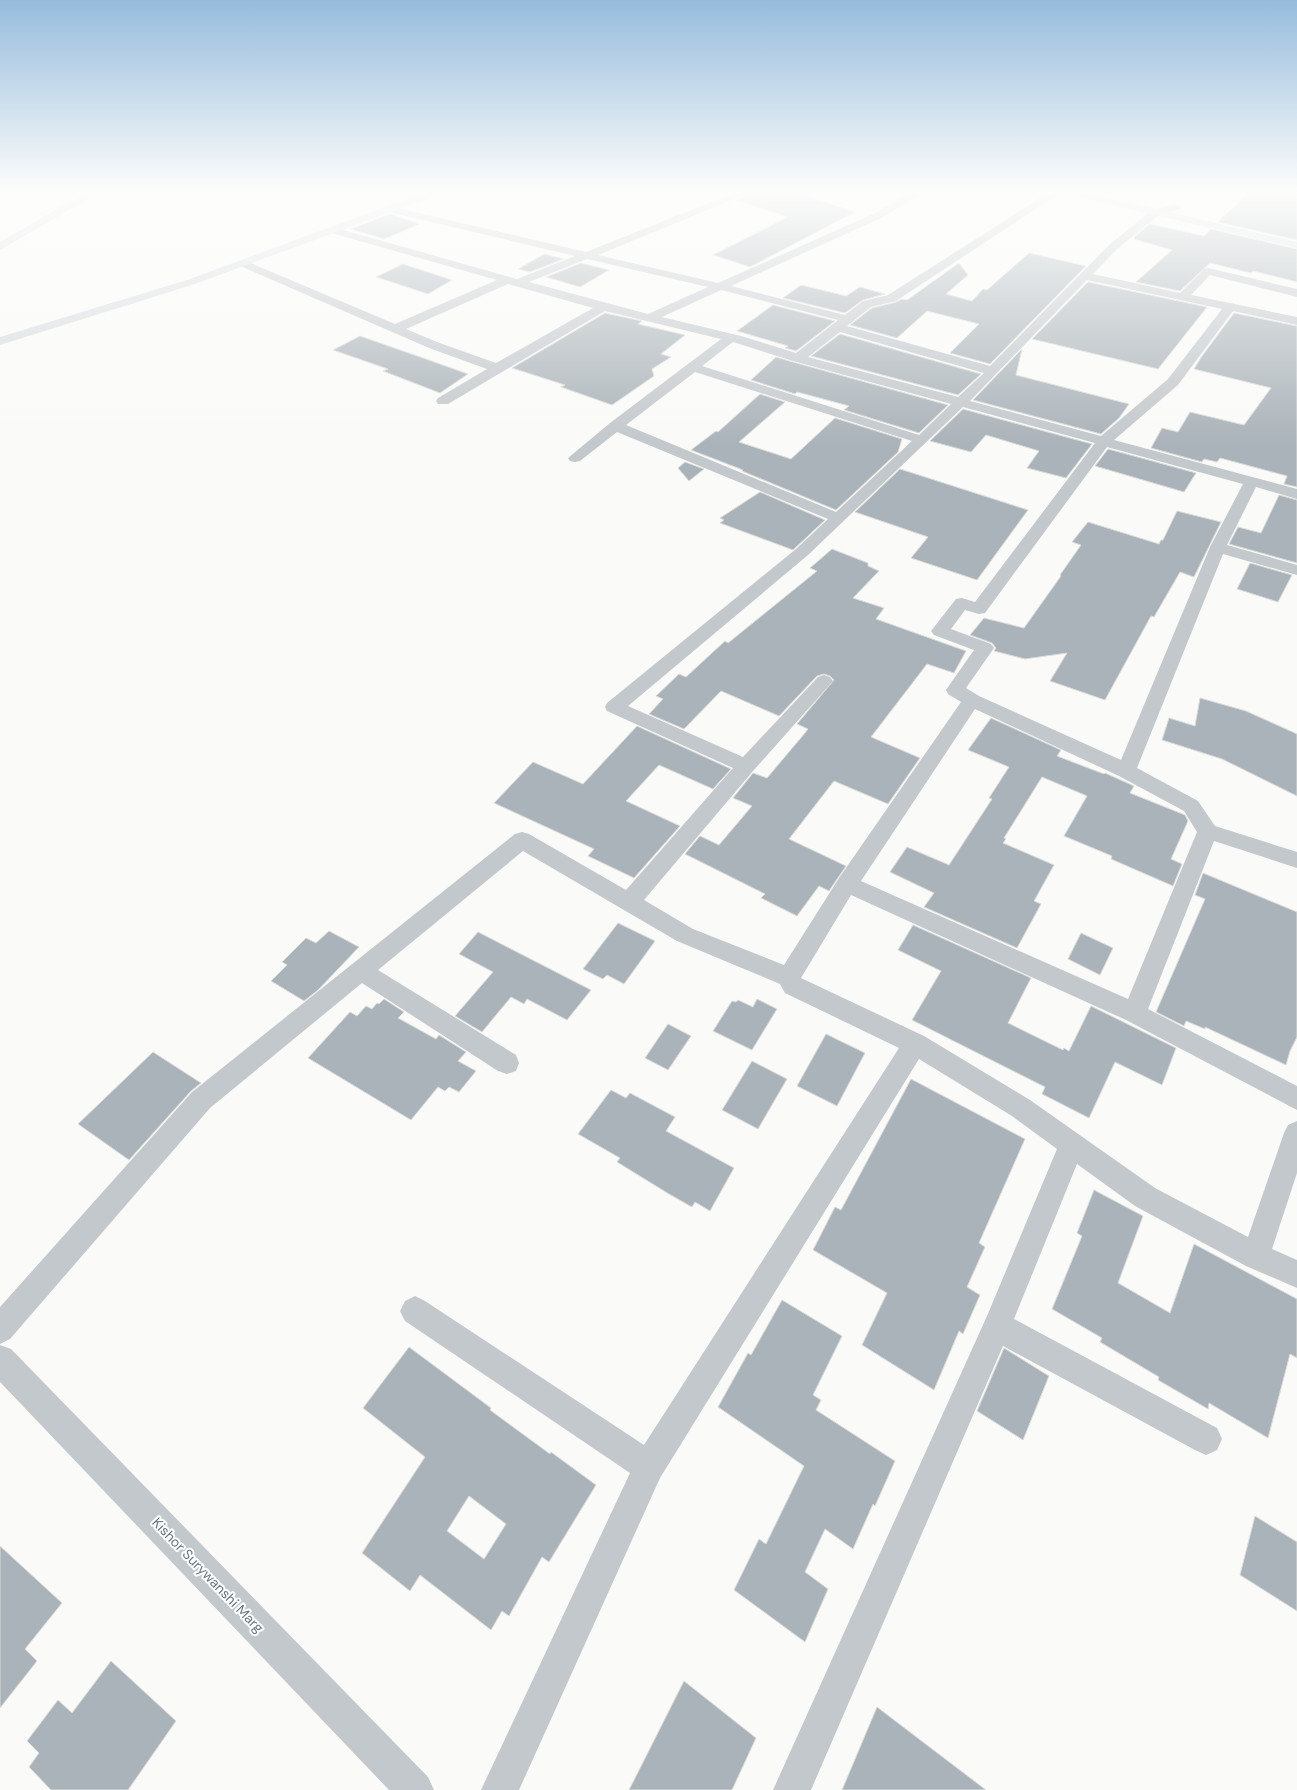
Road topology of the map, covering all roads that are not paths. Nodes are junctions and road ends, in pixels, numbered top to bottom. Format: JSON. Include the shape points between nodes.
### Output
{"nodes":[{"id":1,"x":1084,"y":276,"type":"edge"},
{"id":2,"x":206,"y":277,"type":"edge"},
{"id":3,"x":274,"y":277,"type":"edge"},
{"id":4,"x":496,"y":277,"type":"edge"},
{"id":5,"x":525,"y":277,"type":"edge"},
{"id":6,"x":677,"y":277,"type":"edge"},
{"id":7,"x":744,"y":277,"type":"edge"},
{"id":8,"x":925,"y":277,"type":"edge"},
{"id":9,"x":1087,"y":277,"type":"edge"},
{"id":10,"x":1202,"y":277,"type":"edge"},
{"id":11,"x":1233,"y":277,"type":"edge"},
{"id":12,"x":512,"y":281,"type":"junction"},
{"id":13,"x":721,"y":287,"type":"junction"},
{"id":14,"x":1297,"y":293,"type":"edge"},
{"id":15,"x":1183,"y":297,"type":"junction"},
{"id":16,"x":604,"y":307,"type":"junction"},
{"id":17,"x":1230,"y":307,"type":"junction"},
{"id":18,"x":650,"y":318,"type":"junction"},
{"id":19,"x":847,"y":319,"type":"junction"},
{"id":20,"x":1297,"y":321,"type":"edge"},
{"id":21,"x":837,"y":327,"type":"junction"},
{"id":22,"x":397,"y":328,"type":"junction"},
{"id":23,"x":730,"y":338,"type":"junction"},
{"id":24,"x":0,"y":342,"type":"edge"},
{"id":25,"x":798,"y":358,"type":"junction"},
{"id":26,"x":693,"y":367,"type":"junction"},
{"id":27,"x":497,"y":368,"type":"junction"},
{"id":28,"x":994,"y":371,"type":"junction"},
{"id":29,"x":443,"y":401,"type":"dead end"},
{"id":30,"x":960,"y":403,"type":"junction"},
{"id":31,"x":616,"y":426,"type":"junction"},
{"id":32,"x":922,"y":440,"type":"junction"},
{"id":33,"x":1103,"y":442,"type":"junction"},
{"id":34,"x":575,"y":458,"type":"dead end"},
{"id":35,"x":1251,"y":482,"type":"junction"},
{"id":36,"x":1297,"y":494,"type":"edge"},
{"id":37,"x":838,"y":518,"type":"junction"},
{"id":38,"x":1218,"y":547,"type":"junction"},
{"id":39,"x":1297,"y":570,"type":"edge"},
{"id":40,"x":824,"y":681,"type":"dead end"},
{"id":41,"x":972,"y":700,"type":"junction"},
{"id":42,"x":746,"y":766,"type":"junction"},
{"id":43,"x":1126,"y":771,"type":"junction"},
{"id":44,"x":1208,"y":831,"type":"junction"},
{"id":45,"x":1297,"y":860,"type":"edge"},
{"id":46,"x":847,"y":884,"type":"junction"},
{"id":47,"x":629,"y":902,"type":"junction"},
{"id":48,"x":361,"y":971,"type":"junction"},
{"id":49,"x":789,"y":977,"type":"junction"},
{"id":50,"x":1134,"y":1013,"type":"junction"},
{"id":51,"x":915,"y":1044,"type":"junction"},
{"id":52,"x":507,"y":1063,"type":"dead end"},
{"id":53,"x":1297,"y":1099,"type":"edge"},
{"id":54,"x":1297,"y":1133,"type":"edge"},
{"id":55,"x":1072,"y":1144,"type":"junction"},
{"id":56,"x":1256,"y":1256,"type":"junction"},
{"id":57,"x":1297,"y":1274,"type":"edge"},
{"id":58,"x":415,"y":1311,"type":"dead end"},
{"id":59,"x":997,"y":1326,"type":"junction"},
{"id":60,"x":0,"y":1329,"type":"edge"},
{"id":61,"x":0,"y":1360,"type":"edge"},
{"id":62,"x":1206,"y":1439,"type":"dead end"},
{"id":63,"x":649,"y":1467,"type":"junction"},
{"id":64,"x":415,"y":1790,"type":"edge"},
{"id":65,"x":500,"y":1790,"type":"edge"},
{"id":66,"x":792,"y":1790,"type":"edge"}],
"edges":[{"from":1,"to":28,"type":"street"},
{"from":2,"to":24,"type":"main road"},
{"from":3,"to":22,"type":"street"},
{"from":4,"to":12,"type":"street"},
{"from":5,"to":12,"type":"street"},
{"from":6,"to":13,"type":"street"},
{"from":7,"to":13,"type":"street"},
{"from":8,"to":19,"type":"street","via":[[892,298],[867,304]]},
{"from":9,"to":15,"type":"street"},
{"from":10,"to":15,"type":"street"},
{"from":11,"to":14,"type":"street"},
{"from":12,"to":16,"type":"street"},
{"from":12,"to":22,"type":"street"},
{"from":13,"to":18,"type":"street"},
{"from":13,"to":19,"type":"street"},
{"from":15,"to":17,"type":"street"},
{"from":16,"to":18,"type":"street"},
{"from":16,"to":27,"type":"street"},
{"from":17,"to":20,"type":"street"},
{"from":17,"to":33,"type":"street","via":[[1173,382]]},
{"from":18,"to":23,"type":"street"},
{"from":19,"to":21,"type":"street"},
{"from":21,"to":25,"type":"street"},
{"from":21,"to":28,"type":"street"},
{"from":22,"to":27,"type":"street","via":[[433,345]]},
{"from":23,"to":25,"type":"street"},
{"from":23,"to":26,"type":"street"},
{"from":25,"to":30,"type":"street"},
{"from":26,"to":31,"type":"street"},
{"from":26,"to":32,"type":"street"},
{"from":27,"to":29,"type":"street"},
{"from":28,"to":30,"type":"street"},
{"from":30,"to":32,"type":"street"},
{"from":30,"to":33,"type":"street"},
{"from":31,"to":34,"type":"street"},
{"from":31,"to":37,"type":"street"},
{"from":32,"to":37,"type":"street"},
{"from":33,"to":35,"type":"street"},
{"from":33,"to":41,"type":"street","via":[[979,609],[962,602],[940,631],[985,648],[955,690]]},
{"from":35,"to":36,"type":"street"},
{"from":35,"to":38,"type":"street"},
{"from":37,"to":42,"type":"street","via":[[802,552],[614,707]]},
{"from":38,"to":39,"type":"street"},
{"from":38,"to":43,"type":"street"},
{"from":40,"to":42,"type":"street"},
{"from":41,"to":43,"type":"street"},
{"from":41,"to":46,"type":"street"},
{"from":42,"to":47,"type":"street"},
{"from":43,"to":44,"type":"street","via":[[1191,806]]},
{"from":44,"to":45,"type":"street"},
{"from":44,"to":50,"type":"street"},
{"from":46,"to":49,"type":"street"},
{"from":46,"to":50,"type":"street"},
{"from":47,"to":48,"type":"street","via":[[522,840]]},
{"from":47,"to":49,"type":"street","via":[[686,934]]},
{"from":48,"to":52,"type":"street"},
{"from":48,"to":60,"type":"street","via":[[201,1100]]},
{"from":49,"to":51,"type":"street","via":[[793,986]]},
{"from":50,"to":53,"type":"street"},
{"from":51,"to":55,"type":"street","via":[[1021,1108]]},
{"from":51,"to":63,"type":"street"},
{"from":54,"to":56,"type":"street"},
{"from":55,"to":56,"type":"street","via":[[1145,1197]]},
{"from":55,"to":59,"type":"street"},
{"from":56,"to":57,"type":"street"},
{"from":58,"to":63,"type":"street"},
{"from":59,"to":62,"type":"street"},
{"from":59,"to":66,"type":"street"},
{"from":61,"to":64,"type":"street","name":"Kishor Surywanshi Marg"},
{"from":63,"to":65,"type":"street"}]}
